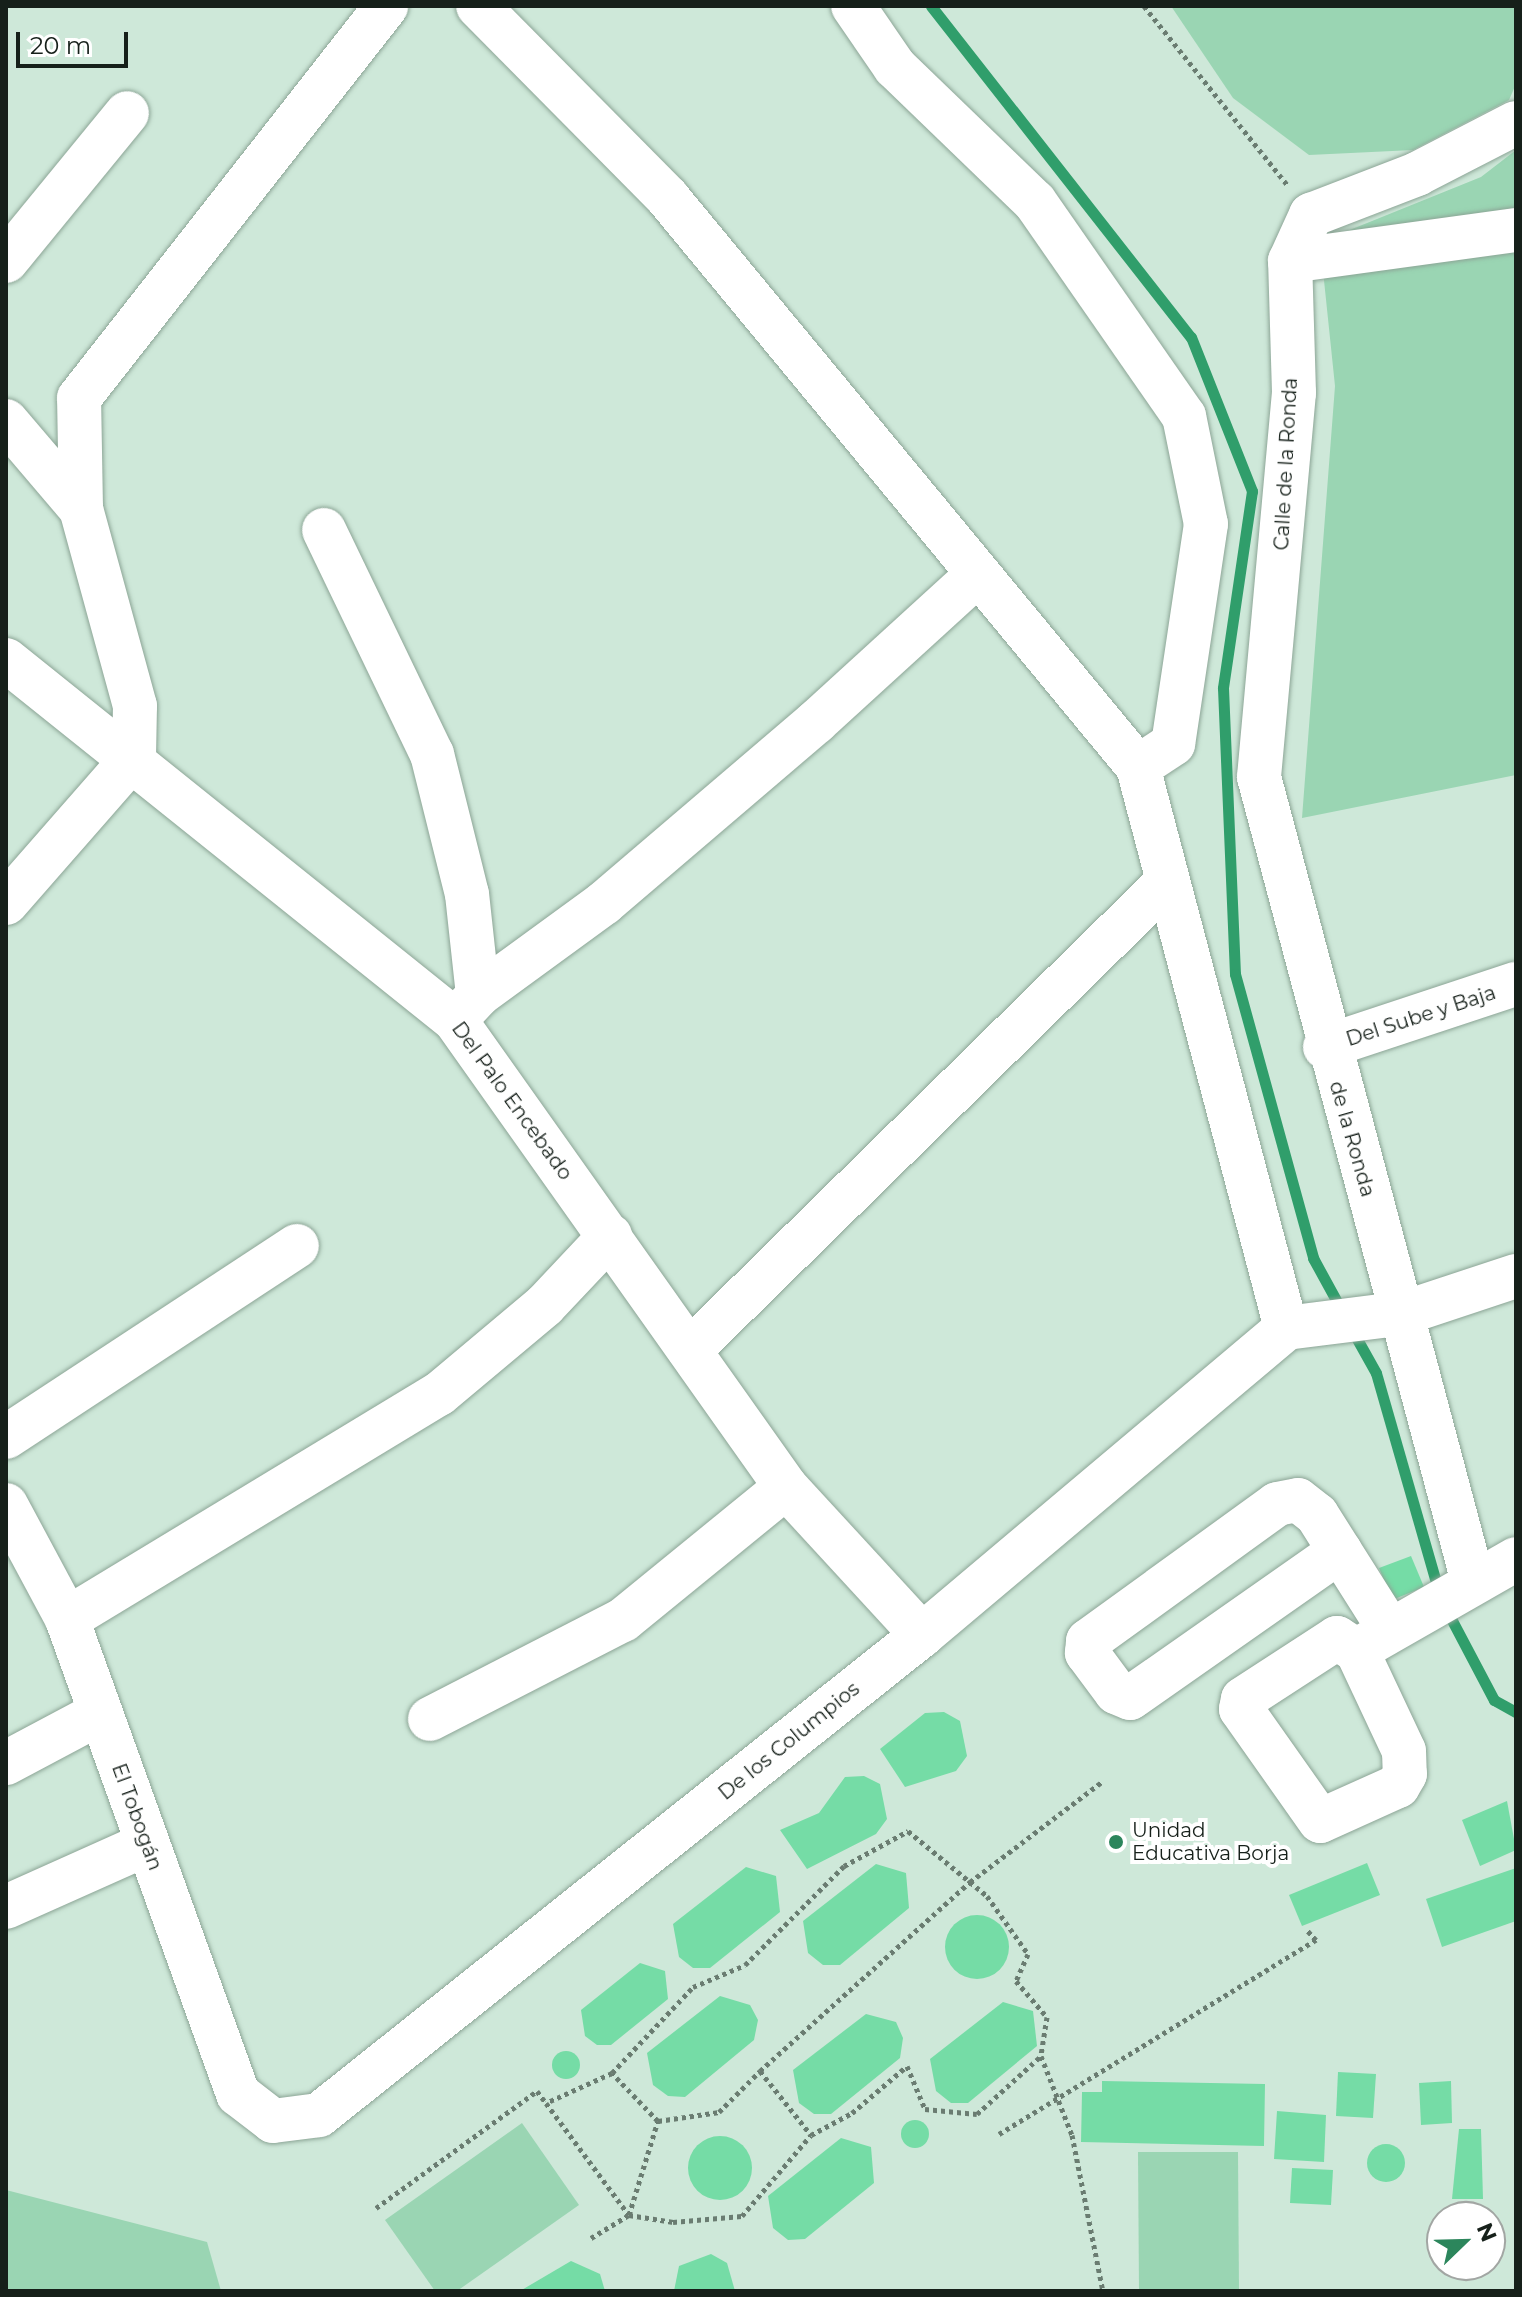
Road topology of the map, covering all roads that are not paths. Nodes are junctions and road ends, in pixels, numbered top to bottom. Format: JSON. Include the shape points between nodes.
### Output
{"nodes":[{"id":1,"x":386,"y":6,"type":"edge"},
{"id":2,"x":478,"y":6,"type":"edge"},
{"id":3,"x":853,"y":6,"type":"edge"},
{"id":4,"x":127,"y":113,"type":"dead end"},
{"id":5,"x":1516,"y":123,"type":"edge"},
{"id":6,"x":1516,"y":230,"type":"edge"},
{"id":7,"x":6,"y":261,"type":"edge"},
{"id":8,"x":1290,"y":261,"type":"junction"},
{"id":9,"x":6,"y":421,"type":"edge"},
{"id":10,"x":81,"y":509,"type":"junction"},
{"id":11,"x":324,"y":530,"type":"dead end"},
{"id":12,"x":978,"y":574,"type":"junction"},
{"id":13,"x":6,"y":660,"type":"edge"},
{"id":14,"x":1269,"y":697,"type":"joint"},
{"id":15,"x":134,"y":757,"type":"junction"},
{"id":16,"x":1138,"y":767,"type":"junction"},
{"id":17,"x":1164,"y":885,"type":"junction"},
{"id":18,"x":6,"y":903,"type":"edge"},
{"id":19,"x":1516,"y":984,"type":"edge"},
{"id":20,"x":466,"y":1008,"type":"junction"},
{"id":21,"x":1325,"y":1047,"type":"junction"},
{"id":22,"x":610,"y":1236,"type":"junction"},
{"id":23,"x":297,"y":1246,"type":"dead end"},
{"id":24,"x":1516,"y":1276,"type":"edge"},
{"id":25,"x":1390,"y":1314,"type":"junction"},
{"id":26,"x":1300,"y":1327,"type":"junction"},
{"id":27,"x":690,"y":1350,"type":"junction"},
{"id":28,"x":6,"y":1437,"type":"edge"},
{"id":29,"x":786,"y":1487,"type":"junction"},
{"id":30,"x":7,"y":1513,"type":"edge"},
{"id":31,"x":1340,"y":1551,"type":"junction"},
{"id":32,"x":1516,"y":1559,"type":"edge"},
{"id":33,"x":1452,"y":1592,"type":"junction"},
{"id":34,"x":67,"y":1619,"type":"junction"},
{"id":35,"x":922,"y":1635,"type":"junction"},
{"id":36,"x":100,"y":1713,"type":"junction"},
{"id":37,"x":430,"y":1719,"type":"dead end"},
{"id":38,"x":6,"y":1763,"type":"edge"},
{"id":39,"x":147,"y":1844,"type":"junction"},
{"id":40,"x":6,"y":1907,"type":"edge"},
{"id":41,"x":273,"y":2121,"type":"joint"}],
"edges":[{"from":1,"to":10,"type":"street","via":[[79,398]]},
{"from":2,"to":12,"type":"street","via":[[667,197]]},
{"from":3,"to":16,"type":"street","via":[[895,67],[1035,202],[1184,416],[1200,471],[1204,539],[1173,744]]},
{"from":4,"to":7,"type":"street"},
{"from":5,"to":8,"type":"street","name":"Calle de la Ronda","via":[[1417,174],[1311,215]]},
{"from":6,"to":8,"type":"street"},
{"from":8,"to":14,"type":"street","name":"Calle de la Ronda","via":[[1294,393]]},
{"from":9,"to":10,"type":"street"},
{"from":10,"to":15,"type":"street","via":[[135,706]]},
{"from":11,"to":20,"type":"street","via":[[432,754],[467,894]]},
{"from":12,"to":16,"type":"street"},
{"from":12,"to":20,"type":"street","via":[[604,903]]},
{"from":13,"to":15,"type":"street","name":"Del Palo Encebado"},
{"from":14,"to":21,"type":"street","name":"de la Ronda","via":[[1259,777]]},
{"from":15,"to":18,"type":"street"},
{"from":15,"to":20,"type":"street","name":"Del Palo Encebado"},
{"from":16,"to":17,"type":"street"},
{"from":17,"to":26,"type":"street"},
{"from":17,"to":27,"type":"street"},
{"from":19,"to":21,"type":"street","name":"Del Sube y Baja"},
{"from":20,"to":22,"type":"street","name":"Del Palo Encebado"},
{"from":21,"to":25,"type":"street","name":"de la Ronda"},
{"from":22,"to":27,"type":"street","name":"Del Palo Encebado"},
{"from":22,"to":34,"type":"street","via":[[545,1305],[439,1394]]},
{"from":23,"to":28,"type":"street"},
{"from":24,"to":25,"type":"street"},
{"from":25,"to":26,"type":"street"},
{"from":25,"to":33,"type":"street","name":"de la Ronda"},
{"from":26,"to":35,"type":"street","name":"De los Columpios"},
{"from":27,"to":29,"type":"street","name":"Del Palo Encebado"},
{"from":29,"to":35,"type":"street","name":"Del Palo Encebado"},
{"from":29,"to":37,"type":"street","via":[[623,1620]]},
{"from":30,"to":34,"type":"street","name":"El Tobogán"},
{"from":31,"to":31,"type":"street","via":[[1130,1698],[1116,1692],[1087,1653],[1088,1641],[1277,1504],[1298,1500]]},
{"from":31,"to":33,"type":"street","via":[[1373,1640]]},
{"from":32,"to":33,"type":"street"},
{"from":34,"to":36,"type":"street","name":"El Tobogán"},
{"from":35,"to":41,"type":"street","name":"De los Columpios","via":[[319,2115]]},
{"from":36,"to":38,"type":"street"},
{"from":36,"to":39,"type":"street","name":"El Tobogán"},
{"from":39,"to":40,"type":"street"},
{"from":39,"to":41,"type":"street","name":"El Tobogán","via":[[238,2094]]}]}
